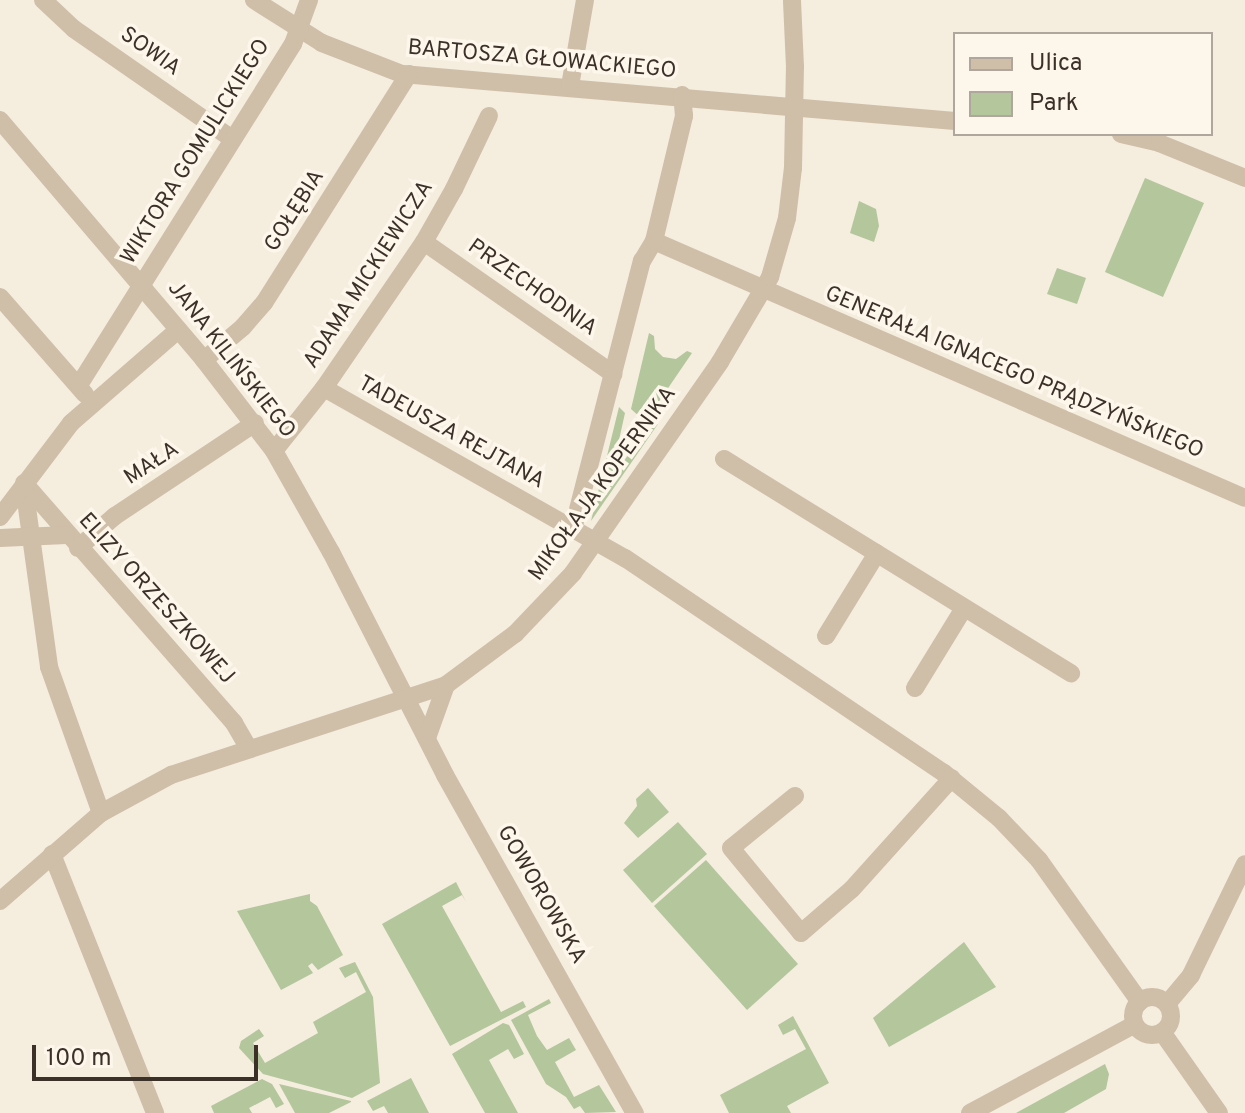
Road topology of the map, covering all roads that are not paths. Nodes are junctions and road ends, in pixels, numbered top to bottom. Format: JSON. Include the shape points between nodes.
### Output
{"nodes":[{"id":1,"x":43,"y":0,"type":"edge"},
{"id":2,"x":254,"y":0,"type":"edge"},
{"id":3,"x":309,"y":0,"type":"edge"},
{"id":4,"x":585,"y":0,"type":"edge"},
{"id":5,"x":792,"y":0,"type":"edge"},
{"id":6,"x":299,"y":30,"type":"junction"},
{"id":7,"x":409,"y":74,"type":"junction"},
{"id":8,"x":570,"y":86,"type":"junction"},
{"id":9,"x":682,"y":95,"type":"junction"},
{"id":10,"x":795,"y":107,"type":"junction"},
{"id":11,"x":489,"y":116,"type":"dead end"},
{"id":12,"x":0,"y":120,"type":"edge"},
{"id":13,"x":953,"y":121,"type":"edge"},
{"id":14,"x":1129,"y":136,"type":"edge"},
{"id":15,"x":232,"y":139,"type":"junction"},
{"id":16,"x":1245,"y":178,"type":"edge"},
{"id":17,"x":654,"y":241,"type":"junction"},
{"id":18,"x":424,"y":242,"type":"junction"},
{"id":19,"x":141,"y":285,"type":"junction"},
{"id":20,"x":765,"y":290,"type":"junction"},
{"id":21,"x":0,"y":297,"type":"edge"},
{"id":22,"x":178,"y":330,"type":"junction"},
{"id":23,"x":204,"y":360,"type":"junction"},
{"id":24,"x":613,"y":374,"type":"junction"},
{"id":25,"x":79,"y":385,"type":"junction"},
{"id":26,"x":324,"y":388,"type":"junction"},
{"id":27,"x":92,"y":404,"type":"junction"},
{"id":28,"x":255,"y":423,"type":"junction"},
{"id":29,"x":274,"y":451,"type":"junction"},
{"id":30,"x":724,"y":459,"type":"dead end"},
{"id":31,"x":24,"y":483,"type":"junction"},
{"id":32,"x":1245,"y":498,"type":"edge"},
{"id":33,"x":0,"y":517,"type":"edge"},
{"id":34,"x":573,"y":529,"type":"junction"},
{"id":35,"x":0,"y":538,"type":"edge"},
{"id":36,"x":32,"y":539,"type":"junction"},
{"id":37,"x":72,"y":542,"type":"junction"},
{"id":38,"x":596,"y":542,"type":"junction"},
{"id":39,"x":877,"y":553,"type":"junction"},
{"id":40,"x":964,"y":608,"type":"junction"},
{"id":41,"x":826,"y":636,"type":"dead end"},
{"id":42,"x":1071,"y":673,"type":"dead end"},
{"id":43,"x":446,"y":685,"type":"junction"},
{"id":44,"x":915,"y":688,"type":"dead end"},
{"id":45,"x":409,"y":699,"type":"junction"},
{"id":46,"x":427,"y":738,"type":"junction"},
{"id":47,"x":249,"y":749,"type":"junction"},
{"id":48,"x":952,"y":778,"type":"junction"},
{"id":49,"x":795,"y":796,"type":"dead end"},
{"id":50,"x":101,"y":813,"type":"junction"},
{"id":51,"x":52,"y":854,"type":"junction"},
{"id":52,"x":1245,"y":864,"type":"edge"},
{"id":53,"x":0,"y":901,"type":"edge"},
{"id":54,"x":1140,"y":1002,"type":"junction"},
{"id":55,"x":1167,"y":1004,"type":"junction"},
{"id":56,"x":1135,"y":1024,"type":"junction"},
{"id":57,"x":1162,"y":1032,"type":"junction"},
{"id":58,"x":155,"y":1113,"type":"edge"},
{"id":59,"x":635,"y":1113,"type":"edge"},
{"id":60,"x":970,"y":1113,"type":"edge"},
{"id":61,"x":1219,"y":1113,"type":"edge"}],
"edges":[{"from":1,"to":15,"type":"street","name":"SOWIA","via":[[64,21]]},
{"from":2,"to":6,"type":"street","name":"BARTOSZA GŁOWACKIEGO"},
{"from":3,"to":6,"type":"street","name":"WIKTORA GOMULICKIEGO"},
{"from":4,"to":8,"type":"street"},
{"from":5,"to":10,"type":"street","name":"MIKOŁAJA KOPERNIKA"},
{"from":6,"to":7,"type":"street","name":"BARTOSZA GŁOWACKIEGO","via":[[354,57]]},
{"from":6,"to":15,"type":"street","name":"WIKTORA GOMULICKIEGO"},
{"from":7,"to":8,"type":"street","name":"BARTOSZA GŁOWACKIEGO"},
{"from":7,"to":23,"type":"street","name":"GOŁĘBIA","via":[[264,303]]},
{"from":8,"to":9,"type":"street","name":"BARTOSZA GŁOWACKIEGO"},
{"from":9,"to":10,"type":"street","name":"BARTOSZA GŁOWACKIEGO"},
{"from":9,"to":17,"type":"street","name":"MIKOŁAJA KOPERNIKA","via":[[684,116]]},
{"from":10,"to":13,"type":"street","name":"BARTOSZA GŁOWACKIEGO"},
{"from":10,"to":20,"type":"street","name":"MIKOŁAJA KOPERNIKA","via":[[787,218]]},
{"from":11,"to":18,"type":"street","name":"ADAMA MICKIEWICZA"},
{"from":12,"to":19,"type":"street","name":"JANA KILIŃSKIEGO"},
{"from":14,"to":16,"type":"street"},
{"from":15,"to":19,"type":"street","name":"WIKTORA GOMULICKIEGO"},
{"from":17,"to":20,"type":"street"},
{"from":17,"to":24,"type":"street","name":"MIKOŁAJA KOPERNIKA","via":[[644,254]]},
{"from":18,"to":24,"type":"street","name":"PRZECHODNIA"},
{"from":18,"to":26,"type":"street","name":"ADAMA MICKIEWICZA"},
{"from":19,"to":22,"type":"street","name":"JANA KILIŃSKIEGO"},
{"from":19,"to":25,"type":"street","name":"WIKTORA GOMULICKIEGO"},
{"from":20,"to":32,"type":"street","name":"GENERAŁA IGNACEGO PRĄDZYŃSKIEGO"},
{"from":20,"to":38,"type":"street","name":"MIKOŁAJA KOPERNIKA"},
{"from":21,"to":25,"type":"street"},
{"from":22,"to":23,"type":"street","name":"JANA KILIŃSKIEGO"},
{"from":22,"to":27,"type":"street"},
{"from":23,"to":28,"type":"street","name":"JANA KILIŃSKIEGO"},
{"from":24,"to":34,"type":"street","name":"MIKOŁAJA KOPERNIKA"},
{"from":25,"to":27,"type":"street"},
{"from":26,"to":29,"type":"street","name":"ADAMA MICKIEWICZA"},
{"from":26,"to":34,"type":"street","name":"TADEUSZA REJTANA"},
{"from":27,"to":31,"type":"street"},
{"from":28,"to":29,"type":"street","name":"JANA KILIŃSKIEGO"},
{"from":28,"to":37,"type":"street","name":"MAŁA"},
{"from":29,"to":45,"type":"street","name":"JANA KILIŃSKIEGO"},
{"from":30,"to":39,"type":"street"},
{"from":31,"to":33,"type":"street"},
{"from":31,"to":36,"type":"street"},
{"from":31,"to":37,"type":"street","name":"ELIZY ORZESZKOWEJ"},
{"from":34,"to":38,"type":"street","name":"TADEUSZA REJTANA"},
{"from":35,"to":36,"type":"street"},
{"from":36,"to":37,"type":"street"},
{"from":36,"to":50,"type":"street","via":[[51,676]]},
{"from":37,"to":47,"type":"street","name":"ELIZY ORZESZKOWEJ","via":[[234,723]]},
{"from":38,"to":43,"type":"street","name":"MIKOŁAJA KOPERNIKA","via":[[515,634]]},
{"from":38,"to":48,"type":"street","name":"TADEUSZA REJTANA"},
{"from":39,"to":40,"type":"street"},
{"from":39,"to":41,"type":"street"},
{"from":40,"to":42,"type":"street"},
{"from":40,"to":44,"type":"street"},
{"from":43,"to":45,"type":"street","name":"MIKOŁAJA KOPERNIKA"},
{"from":43,"to":46,"type":"street"},
{"from":45,"to":46,"type":"street","name":"GOWOROWSKA"},
{"from":45,"to":47,"type":"street","name":"MIKOŁAJA KOPERNIKA"},
{"from":46,"to":59,"type":"street","name":"GOWOROWSKA"},
{"from":47,"to":50,"type":"street","name":"MIKOŁAJA KOPERNIKA","via":[[171,775]]},
{"from":48,"to":49,"type":"street","via":[[852,889],[801,933],[731,848]]},
{"from":48,"to":54,"type":"street","name":"TADEUSZA REJTANA","via":[[1039,860]]},
{"from":50,"to":51,"type":"street","name":"MIKOŁAJA KOPERNIKA"},
{"from":51,"to":53,"type":"street","name":"MIKOŁAJA KOPERNIKA"},
{"from":51,"to":58,"type":"street"},
{"from":52,"to":55,"type":"street","via":[[1191,975]]},
{"from":54,"to":55,"type":"street","via":[[1151,998]]},
{"from":54,"to":56,"type":"street"},
{"from":55,"to":57,"type":"street","via":[[1171,1019]]},
{"from":56,"to":57,"type":"street","via":[[1147,1034]]},
{"from":56,"to":60,"type":"street"},
{"from":57,"to":61,"type":"street"}]}
